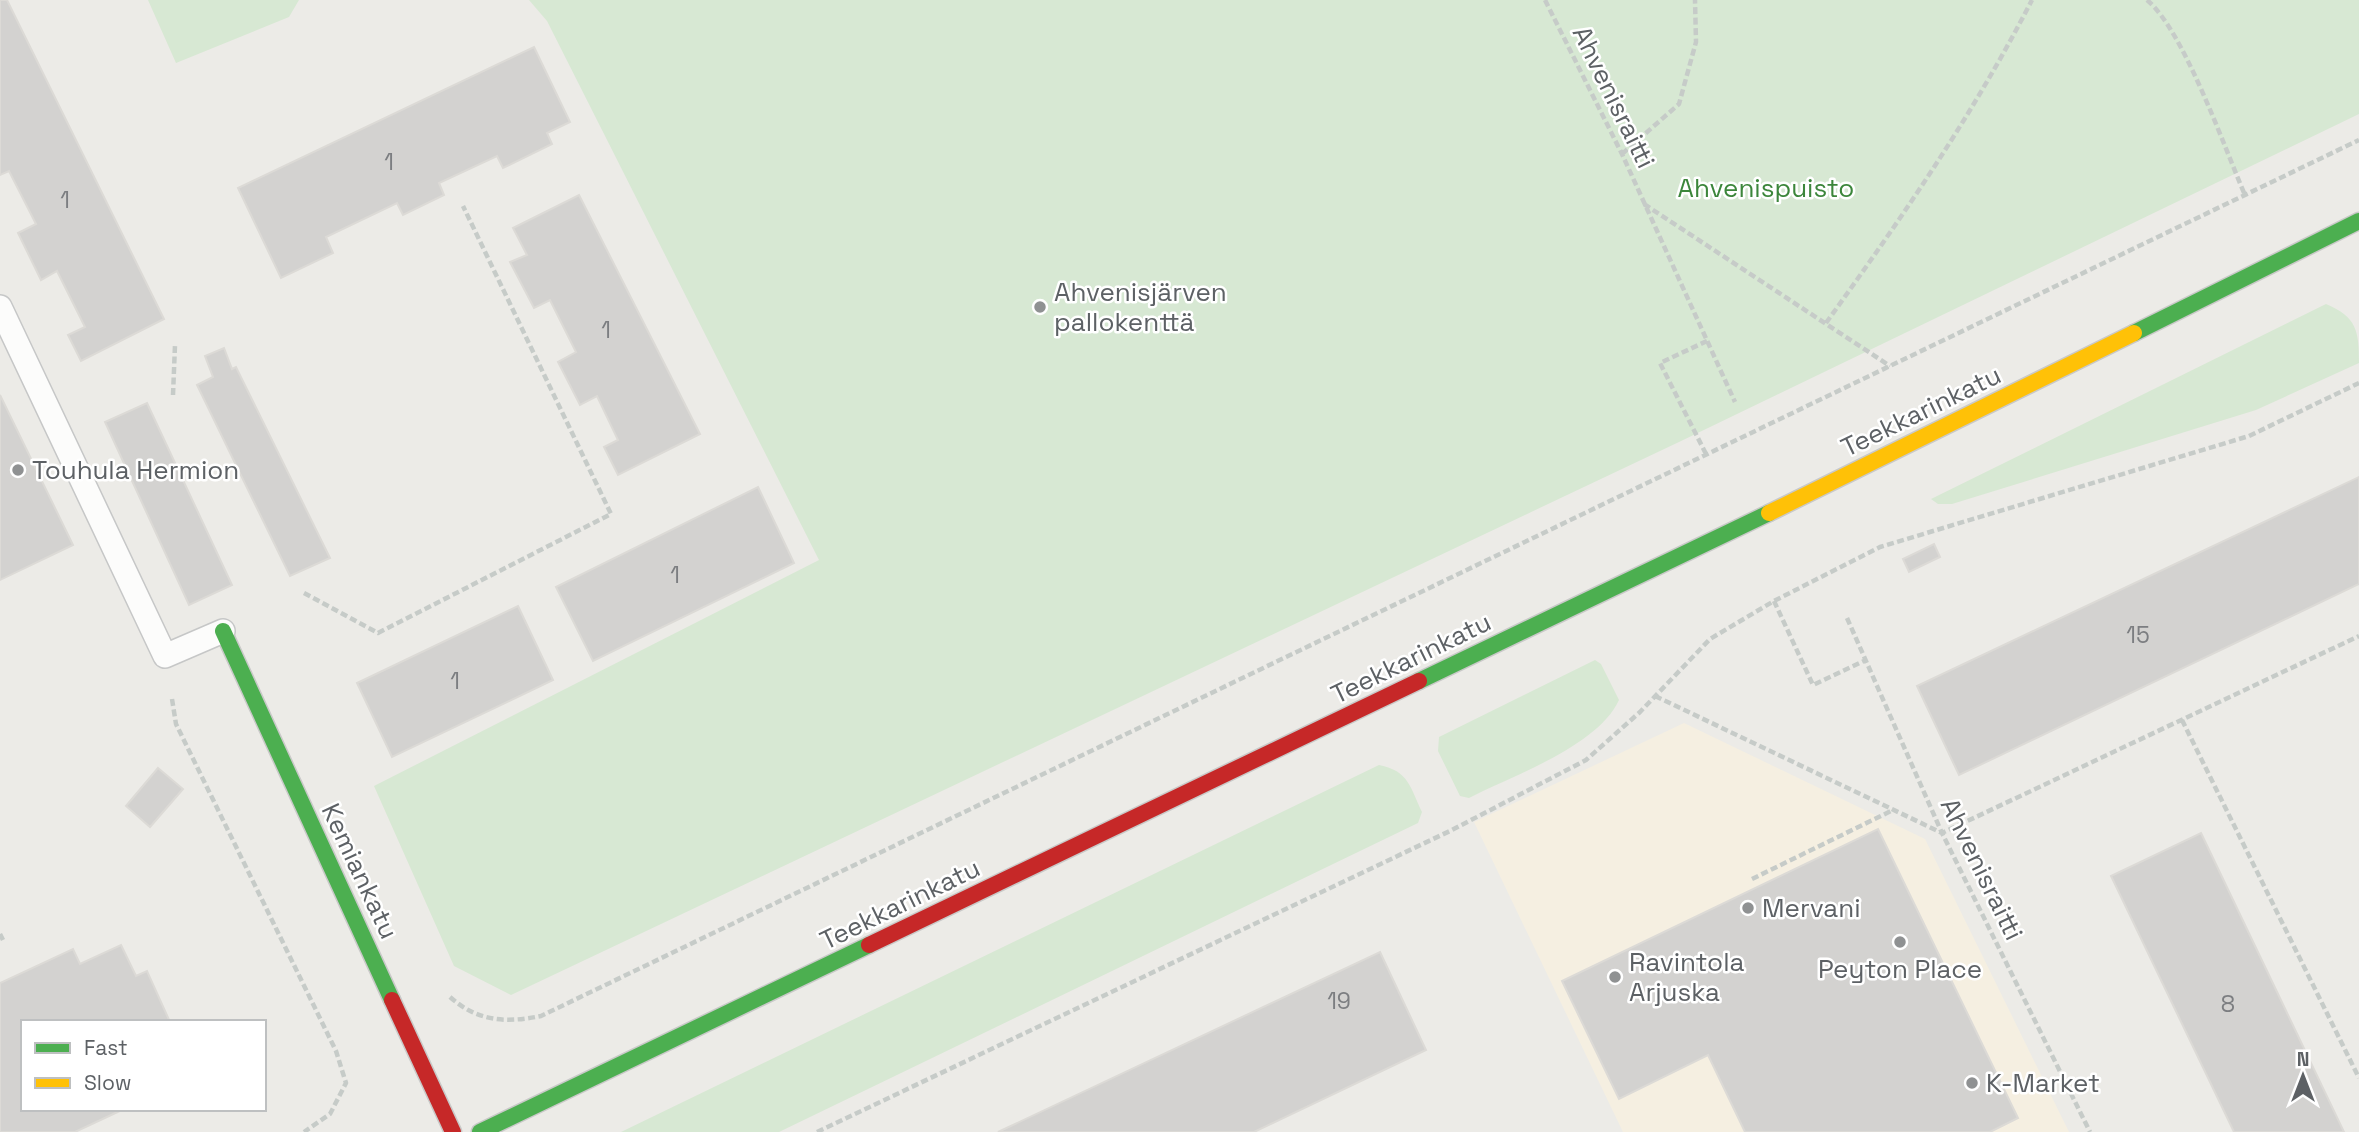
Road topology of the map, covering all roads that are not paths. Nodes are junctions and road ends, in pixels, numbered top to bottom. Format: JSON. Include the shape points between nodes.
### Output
{"nodes":[{"id":1,"x":2359,"y":221,"type":"edge"},
{"id":2,"x":0,"y":307,"type":"edge"},
{"id":3,"x":223,"y":631,"type":"joint"},
{"id":4,"x":453,"y":1132,"type":"edge"},
{"id":5,"x":480,"y":1132,"type":"edge"}],
"edges":[{"from":1,"to":5,"type":"street","name":"Teekkarinkatu","via":[[1849,474]]},
{"from":2,"to":3,"type":"lane","via":[[165,656]]},
{"from":3,"to":4,"type":"street","name":"Kemiankatu"}]}
